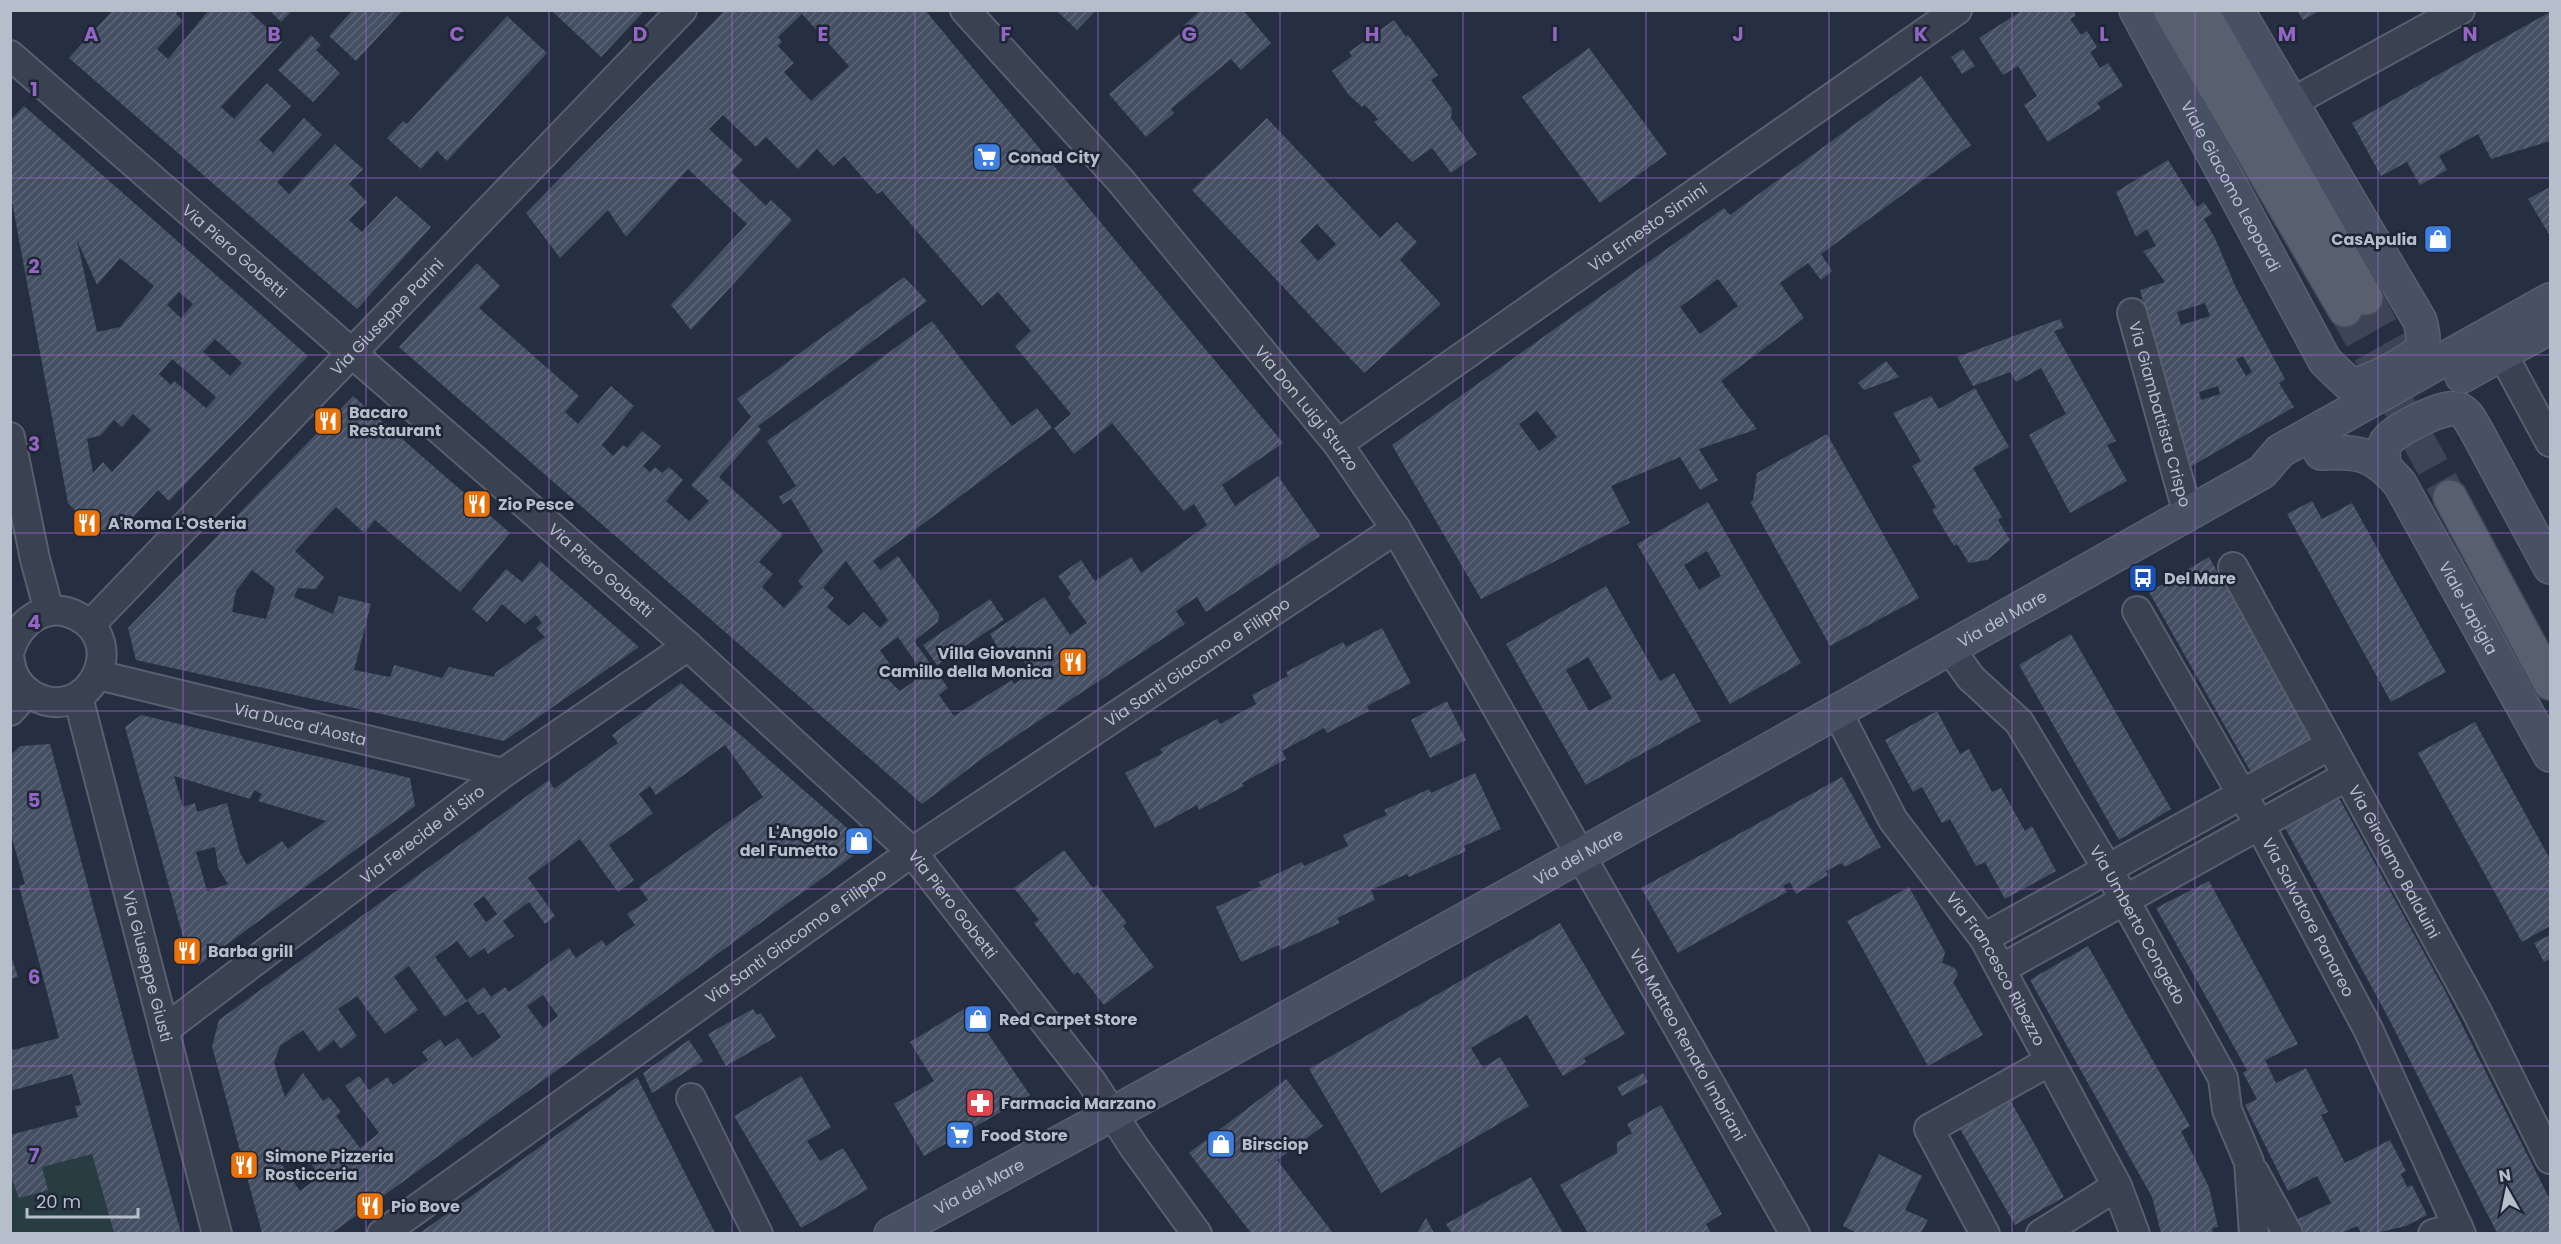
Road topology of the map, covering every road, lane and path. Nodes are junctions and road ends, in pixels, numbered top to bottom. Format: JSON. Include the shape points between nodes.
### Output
{"nodes":[{"id":1,"x":682,"y":10,"type":"edge"},
{"id":2,"x":965,"y":10,"type":"edge"},
{"id":3,"x":1957,"y":10,"type":"edge"},
{"id":4,"x":2136,"y":10,"type":"edge"},
{"id":5,"x":2170,"y":10,"type":"edge"},
{"id":6,"x":2201,"y":10,"type":"edge"},
{"id":7,"x":2237,"y":10,"type":"edge"},
{"id":8,"x":2460,"y":10,"type":"edge"},
{"id":9,"x":10,"y":55,"type":"edge"},
{"id":10,"x":2291,"y":103,"type":"junction"},
{"id":11,"x":2550,"y":300,"type":"edge"},
{"id":12,"x":2415,"y":311,"type":"junction"},
{"id":13,"x":2132,"y":313,"type":"dead end"},
{"id":14,"x":2550,"y":327,"type":"edge"},
{"id":15,"x":2493,"y":351,"type":"junction"},
{"id":16,"x":354,"y":352,"type":"junction"},
{"id":17,"x":2325,"y":361,"type":"junction"},
{"id":18,"x":2476,"y":430,"type":"junction"},
{"id":19,"x":10,"y":437,"type":"edge"},
{"id":20,"x":2319,"y":442,"type":"junction"},
{"id":21,"x":2550,"y":442,"type":"edge"},
{"id":22,"x":1338,"y":444,"type":"junction"},
{"id":23,"x":2384,"y":464,"type":"junction"},
{"id":24,"x":2188,"y":514,"type":"junction"},
{"id":25,"x":1396,"y":529,"type":"junction"},
{"id":26,"x":2233,"y":567,"type":"dead end"},
{"id":27,"x":2550,"y":567,"type":"edge"},
{"id":28,"x":49,"y":611,"type":"junction"},
{"id":29,"x":2137,"y":611,"type":"dead end"},
{"id":30,"x":90,"y":624,"type":"junction"},
{"id":31,"x":2550,"y":637,"type":"edge"},
{"id":32,"x":688,"y":646,"type":"junction"},
{"id":33,"x":1950,"y":649,"type":"junction"},
{"id":34,"x":10,"y":650,"type":"edge"},
{"id":35,"x":10,"y":661,"type":"edge"},
{"id":36,"x":98,"y":675,"type":"junction"},
{"id":37,"x":2550,"y":683,"type":"edge"},
{"id":38,"x":78,"y":697,"type":"junction"},
{"id":39,"x":19,"y":702,"type":"edge"},
{"id":40,"x":1838,"y":713,"type":"junction"},
{"id":41,"x":2330,"y":745,"type":"junction"},
{"id":42,"x":2550,"y":755,"type":"edge"},
{"id":43,"x":503,"y":773,"type":"junction"},
{"id":44,"x":2347,"y":776,"type":"junction"},
{"id":45,"x":2242,"y":794,"type":"junction"},
{"id":46,"x":2259,"y":824,"type":"junction"},
{"id":47,"x":912,"y":852,"type":"junction"},
{"id":48,"x":1582,"y":854,"type":"junction"},
{"id":49,"x":2107,"y":868,"type":"junction"},
{"id":50,"x":2125,"y":901,"type":"junction"},
{"id":51,"x":1984,"y":938,"type":"junction"},
{"id":52,"x":2001,"y":969,"type":"junction"},
{"id":53,"x":164,"y":1030,"type":"junction"},
{"id":54,"x":2050,"y":1060,"type":"junction"},
{"id":55,"x":691,"y":1098,"type":"dead end"},
{"id":56,"x":1113,"y":1114,"type":"junction"},
{"id":57,"x":2550,"y":1159,"type":"edge"},
{"id":58,"x":2249,"y":1162,"type":"junction"},
{"id":59,"x":2117,"y":1186,"type":"junction"},
{"id":60,"x":2451,"y":1231,"type":"edge"},
{"id":61,"x":217,"y":1233,"type":"edge"},
{"id":62,"x":382,"y":1233,"type":"edge"},
{"id":63,"x":758,"y":1233,"type":"edge"},
{"id":64,"x":891,"y":1233,"type":"edge"},
{"id":65,"x":1197,"y":1233,"type":"edge"},
{"id":66,"x":1795,"y":1233,"type":"edge"},
{"id":67,"x":1985,"y":1233,"type":"edge"},
{"id":68,"x":2041,"y":1233,"type":"edge"},
{"id":69,"x":2135,"y":1233,"type":"edge"},
{"id":70,"x":2254,"y":1233,"type":"edge"},
{"id":71,"x":2288,"y":1233,"type":"edge"}],
"edges":[{"from":1,"to":16,"type":"street","name":"Via Giuseppe Parini"},
{"from":2,"to":22,"type":"street","name":"Via Don Luigi Sturzo","via":[[1120,180]]},
{"from":3,"to":22,"type":"street","name":"Via Ernesto Simini"},
{"from":4,"to":17,"type":"main road","name":"Viale Giacomo Leopardi"},
{"from":5,"to":6,"type":"main road","name":"Viale Giacomo Leopardi","via":[[2356,304]]},
{"from":7,"to":10,"type":"main road"},
{"from":8,"to":10,"type":"street"},
{"from":9,"to":16,"type":"street","name":"Via Piero Gobetti"},
{"from":10,"to":12,"type":"main road"},
{"from":11,"to":15,"type":"main road"},
{"from":12,"to":15,"type":"main road"},
{"from":12,"to":17,"type":"main road","via":[[2423,332],[2421,348],[2366,383],[2350,385]]},
{"from":13,"to":24,"type":"street","name":"Via Giambattista Crispo"},
{"from":14,"to":15,"type":"main road"},
{"from":15,"to":18,"type":"main road","via":[[2473,399]]},
{"from":15,"to":20,"type":"main road","name":"Via del Mare"},
{"from":15,"to":21,"type":"street"},
{"from":16,"to":30,"type":"street","name":"Via Giuseppe Parini"},
{"from":16,"to":32,"type":"street","name":"Via Piero Gobetti"},
{"from":17,"to":20,"type":"main road","via":[[2330,399]]},
{"from":18,"to":23,"type":"main road","via":[[2460,410],[2442,409],[2391,436],[2383,448]]},
{"from":18,"to":27,"type":"main road"},
{"from":19,"to":28,"type":"street"},
{"from":20,"to":23,"type":"main road"},
{"from":20,"to":24,"type":"main road","name":"Via del Mare","via":[[2280,451],[2262,472]]},
{"from":22,"to":25,"type":"street","name":"Via Don Luigi Sturzo"},
{"from":23,"to":42,"type":"main road","name":"Viale Japigia","via":[[2400,484]]},
{"from":24,"to":33,"type":"main road","name":"Via del Mare"},
{"from":25,"to":47,"type":"street","name":"Via Santi Giacomo e Filippo"},
{"from":25,"to":48,"type":"street","name":"Via Don Luigi Sturzo"},
{"from":26,"to":41,"type":"street","name":"Via Girolamo Balduini"},
{"from":28,"to":30,"type":"street","via":[[64,611]]},
{"from":28,"to":34,"type":"street","via":[[22,624]]},
{"from":29,"to":45,"type":"street","name":"Via Salvatore Panareo"},
{"from":30,"to":36,"type":"street","via":[[102,649]]},
{"from":31,"to":37,"type":"main road","via":[[2459,491]]},
{"from":32,"to":43,"type":"street","name":"Via Ferecide di Siro"},
{"from":32,"to":47,"type":"street","name":"Via Piero Gobetti"},
{"from":33,"to":40,"type":"main road","name":"Via del Mare"},
{"from":33,"to":49,"type":"street","name":"Via Umberto Congedo","via":[[1971,678],[2019,722]]},
{"from":35,"to":39,"type":"street"},
{"from":36,"to":38,"type":"street"},
{"from":36,"to":43,"type":"street","name":"Via Duca d'Aosta"},
{"from":38,"to":39,"type":"street"},
{"from":38,"to":53,"type":"street","name":"Via Giuseppe Giusti"},
{"from":40,"to":48,"type":"main road","name":"Via del Mare"},
{"from":40,"to":51,"type":"street","name":"Via Francesco Ribezzo","via":[[1893,820]]},
{"from":41,"to":44,"type":"street","name":"Via Girolamo Balduini"},
{"from":41,"to":45,"type":"street"},
{"from":43,"to":53,"type":"street","name":"Via Ferecide di Siro"},
{"from":44,"to":46,"type":"street"},
{"from":44,"to":57,"type":"street","name":"Via Girolamo Balduini","via":[[2477,1012]]},
{"from":45,"to":46,"type":"street","name":"Via Salvatore Panareo"},
{"from":45,"to":49,"type":"street"},
{"from":46,"to":50,"type":"street"},
{"from":46,"to":60,"type":"street","name":"Via Salvatore Panareo","via":[[2368,1029]]},
{"from":47,"to":56,"type":"street","name":"Via Piero Gobetti"},
{"from":47,"to":62,"type":"street","name":"Via Santi Giacomo e Filippo"},
{"from":48,"to":56,"type":"main road","name":"Via del Mare"},
{"from":48,"to":66,"type":"street","name":"Via Matteo Renato Imbriani"},
{"from":49,"to":50,"type":"street","name":"Via Umberto Congedo"},
{"from":49,"to":51,"type":"street"},
{"from":50,"to":52,"type":"street"},
{"from":50,"to":58,"type":"street","name":"Via Umberto Congedo","via":[[2223,1078],[2227,1110]]},
{"from":51,"to":52,"type":"street","name":"Via Francesco Ribezzo"},
{"from":52,"to":54,"type":"street","name":"Via Francesco Ribezzo"},
{"from":53,"to":61,"type":"street","name":"Via Giuseppe Giusti"},
{"from":54,"to":59,"type":"street","name":"Via Francesco Ribezzo"},
{"from":54,"to":67,"type":"street","via":[[1929,1129]]},
{"from":55,"to":63,"type":"street"},
{"from":56,"to":64,"type":"main road","name":"Via del Mare"},
{"from":56,"to":65,"type":"street","name":"Via Piero Gobetti"},
{"from":58,"to":70,"type":"street","name":"Via Umberto Congedo"},
{"from":58,"to":71,"type":"street"},
{"from":59,"to":68,"type":"street"},
{"from":59,"to":69,"type":"street","name":"Via Francesco Ribezzo"}]}
